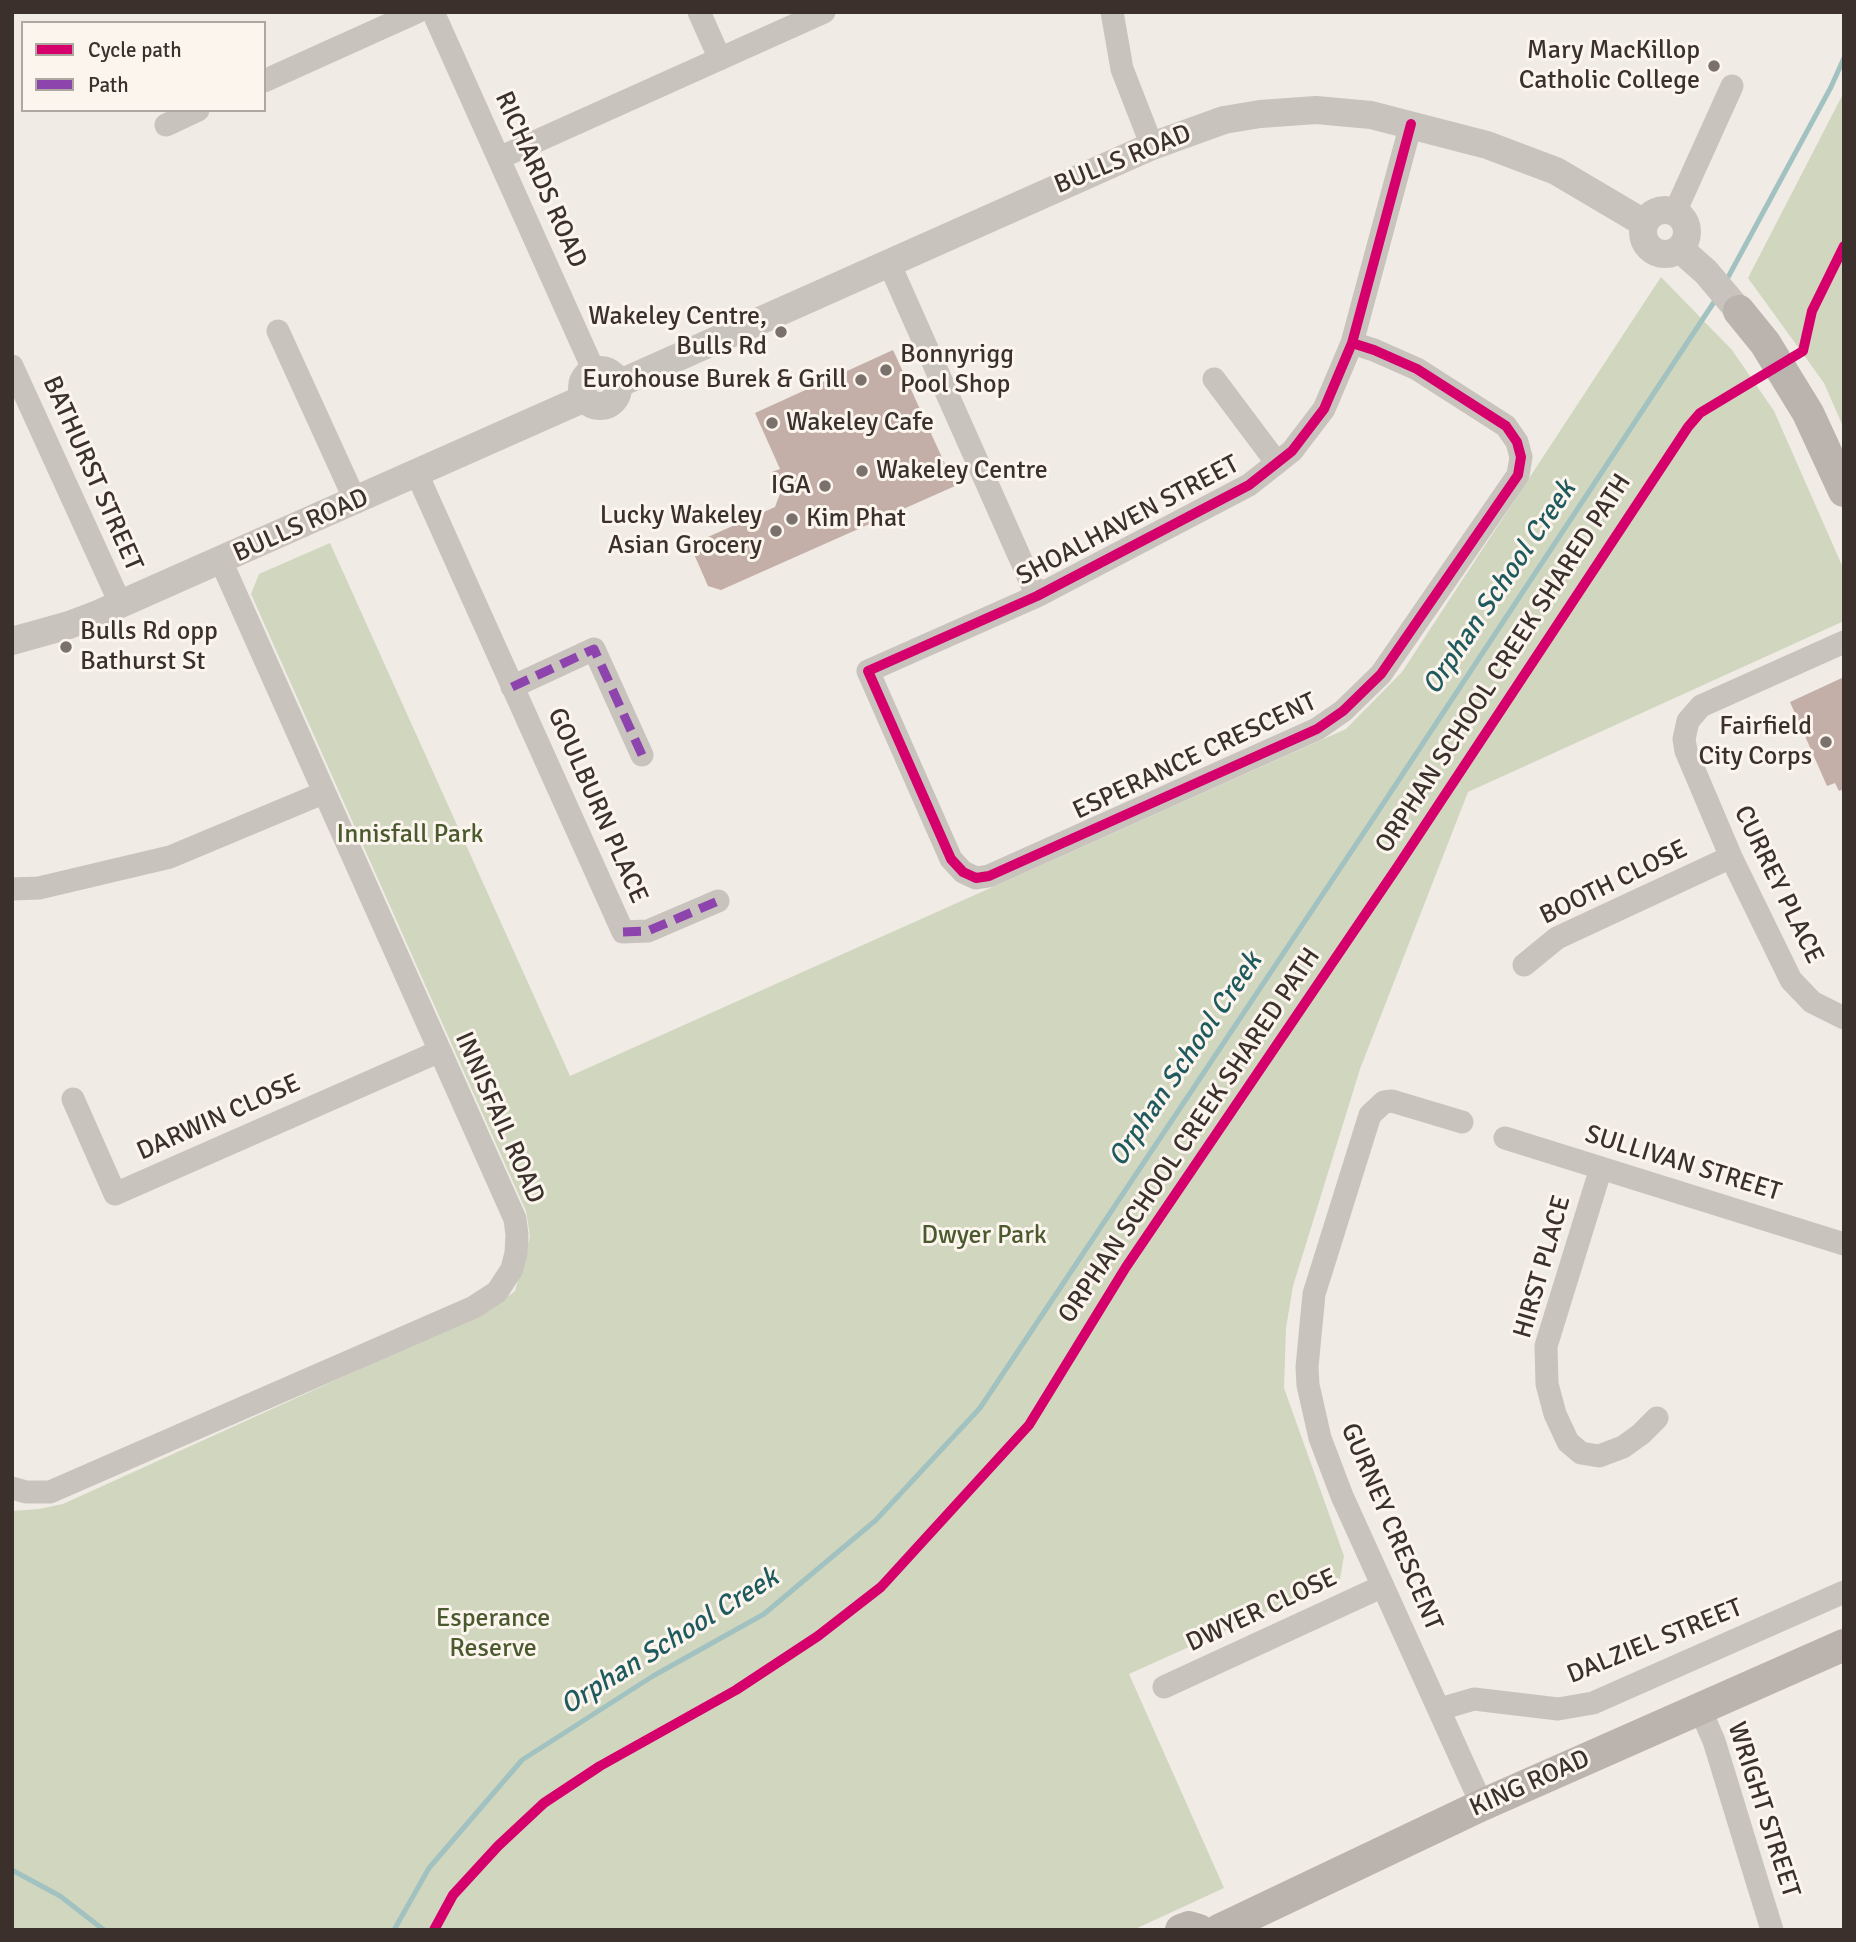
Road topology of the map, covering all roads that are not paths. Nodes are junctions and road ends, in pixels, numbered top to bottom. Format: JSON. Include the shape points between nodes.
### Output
{"nodes":[{"id":1,"x":416,"y":12,"type":"edge"},
{"id":2,"x":433,"y":12,"type":"edge"},
{"id":3,"x":699,"y":12,"type":"edge"},
{"id":4,"x":824,"y":12,"type":"edge"},
{"id":5,"x":1112,"y":12,"type":"edge"},
{"id":6,"x":720,"y":59,"type":"junction"},
{"id":7,"x":266,"y":80,"type":"edge"},
{"id":8,"x":1732,"y":86,"type":"dead end"},
{"id":9,"x":194,"y":112,"type":"edge"},
{"id":10,"x":1411,"y":124,"type":"junction"},
{"id":11,"x":166,"y":125,"type":"dead end"},
{"id":12,"x":1152,"y":146,"type":"junction"},
{"id":13,"x":499,"y":158,"type":"junction"},
{"id":14,"x":1675,"y":212,"type":"junction"},
{"id":15,"x":1644,"y":223,"type":"junction"},
{"id":16,"x":1680,"y":249,"type":"junction"},
{"id":17,"x":889,"y":263,"type":"junction"},
{"id":18,"x":1739,"y":311,"type":"joint"},
{"id":19,"x":278,"y":331,"type":"dead end"},
{"id":20,"x":1352,"y":343,"type":"junction"},
{"id":21,"x":12,"y":366,"type":"edge"},
{"id":22,"x":606,"y":377,"type":"junction"},
{"id":23,"x":1214,"y":379,"type":"dead end"},
{"id":24,"x":1278,"y":463,"type":"junction"},
{"id":25,"x":416,"y":474,"type":"junction"},
{"id":26,"x":1840,"y":475,"type":"edge"},
{"id":27,"x":356,"y":502,"type":"junction"},
{"id":28,"x":221,"y":561,"type":"junction"},
{"id":29,"x":1037,"y":596,"type":"junction"},
{"id":30,"x":121,"y":605,"type":"junction"},
{"id":31,"x":12,"y":641,"type":"edge"},
{"id":32,"x":1844,"y":642,"type":"edge"},
{"id":33,"x":512,"y":687,"type":"junction"},
{"id":34,"x":642,"y":755,"type":"dead end"},
{"id":35,"x":323,"y":793,"type":"junction"},
{"id":36,"x":1731,"y":857,"type":"junction"},
{"id":37,"x":968,"y":876,"type":"joint"},
{"id":38,"x":12,"y":889,"type":"edge"},
{"id":39,"x":718,"y":901,"type":"dead end"},
{"id":40,"x":1524,"y":965,"type":"dead end"},
{"id":41,"x":1844,"y":1018,"type":"edge"},
{"id":42,"x":440,"y":1051,"type":"junction"},
{"id":43,"x":73,"y":1099,"type":"dead end"},
{"id":44,"x":1462,"y":1122,"type":"dead end"},
{"id":45,"x":1505,"y":1138,"type":"dead end"},
{"id":46,"x":1601,"y":1168,"type":"junction"},
{"id":47,"x":1844,"y":1244,"type":"edge"},
{"id":48,"x":1657,"y":1418,"type":"dead end"},
{"id":49,"x":12,"y":1488,"type":"edge"},
{"id":50,"x":1382,"y":1586,"type":"junction"},
{"id":51,"x":1844,"y":1592,"type":"edge"},
{"id":52,"x":1844,"y":1644,"type":"edge"},
{"id":53,"x":1164,"y":1687,"type":"dead end"},
{"id":54,"x":1440,"y":1709,"type":"junction"},
{"id":55,"x":1700,"y":1709,"type":"junction"},
{"id":56,"x":1482,"y":1805,"type":"junction"},
{"id":57,"x":1181,"y":1930,"type":"edge"},
{"id":58,"x":1199,"y":1930,"type":"edge"},
{"id":59,"x":1219,"y":1930,"type":"edge"},
{"id":60,"x":1772,"y":1930,"type":"edge"}],
"edges":[{"from":1,"to":7,"type":"street"},
{"from":2,"to":13,"type":"street","name":"RICHARDS ROAD"},
{"from":3,"to":6,"type":"street"},
{"from":4,"to":6,"type":"street"},
{"from":5,"to":12,"type":"street","via":[[1122,69]]},
{"from":6,"to":13,"type":"street"},
{"from":8,"to":14,"type":"street"},
{"from":9,"to":11,"type":"street"},
{"from":10,"to":12,"type":"street","name":"BULLS ROAD","via":[[1316,110],[1260,114],[1224,120]]},
{"from":10,"to":15,"type":"street","name":"BULLS ROAD","via":[[1556,171]]},
{"from":10,"to":20,"type":"street","name":"SHOALHAVEN STREET"},
{"from":12,"to":17,"type":"street","name":"BULLS ROAD"},
{"from":13,"to":22,"type":"street","name":"RICHARDS ROAD"},
{"from":14,"to":15,"type":"street","via":[[1661,209]]},
{"from":14,"to":16,"type":"street","via":[[1688,229]]},
{"from":15,"to":16,"type":"street","via":[[1643,238],[1652,250],[1667,254]]},
{"from":16,"to":18,"type":"street"},
{"from":17,"to":22,"type":"street","name":"BULLS ROAD"},
{"from":17,"to":29,"type":"street"},
{"from":18,"to":26,"type":"main road","via":[[1780,366]]},
{"from":19,"to":27,"type":"street"},
{"from":20,"to":24,"type":"street","name":"SHOALHAVEN STREET","via":[[1324,409]]},
{"from":20,"to":37,"type":"street","name":"ESPERANCE CRESCENT","via":[[1428,376],[1506,426],[1520,449],[1518,475],[1394,657],[1368,689],[1317,729],[989,876]]},
{"from":21,"to":30,"type":"street","name":"BATHURST STREET"},
{"from":22,"to":25,"type":"street","name":"BULLS ROAD","via":[[615,400],[605,407],[594,406],[585,398]]},
{"from":23,"to":24,"type":"street"},
{"from":24,"to":29,"type":"street","name":"SHOALHAVEN STREET","via":[[1249,485]]},
{"from":25,"to":27,"type":"street","name":"BULLS ROAD"},
{"from":25,"to":33,"type":"street","name":"GOULBURN PLACE"},
{"from":27,"to":28,"type":"street","name":"BULLS ROAD"},
{"from":28,"to":30,"type":"street","name":"BULLS ROAD"},
{"from":28,"to":35,"type":"street","name":"INNISFAIL ROAD"},
{"from":29,"to":37,"type":"street","name":"SHOALHAVEN STREET","via":[[868,671],[951,859]]},
{"from":30,"to":31,"type":"street","name":"BULLS ROAD"},
{"from":32,"to":36,"type":"street","name":"CURREY PLACE","via":[[1701,706],[1688,721],[1686,751]]},
{"from":33,"to":34,"type":"street","name":"GOULBURN PLACE","via":[[594,649]]},
{"from":33,"to":39,"type":"street","name":"GOULBURN PLACE","via":[[623,932],[648,931]]},
{"from":35,"to":38,"type":"street","via":[[170,857],[39,888]]},
{"from":35,"to":42,"type":"street","name":"INNISFAIL ROAD"},
{"from":36,"to":40,"type":"street","name":"BOOTH CLOSE","via":[[1557,938]]},
{"from":36,"to":41,"type":"street","name":"CURREY PLACE","via":[[1791,980],[1812,1002]]},
{"from":42,"to":43,"type":"street","name":"DARWIN CLOSE","via":[[115,1194]]},
{"from":42,"to":49,"type":"street","name":"INNISFAIL ROAD","via":[[515,1219],[516,1253],[497,1292],[474,1307],[50,1492]]},
{"from":44,"to":50,"type":"street","name":"GURNEY CRESCENT","via":[[1392,1101],[1376,1107],[1314,1294],[1307,1367],[1320,1438]]},
{"from":45,"to":46,"type":"street","name":"SULLIVAN STREET"},
{"from":46,"to":47,"type":"street","name":"SULLIVAN STREET"},
{"from":46,"to":48,"type":"street","name":"HIRST PLACE","via":[[1546,1346],[1547,1384],[1568,1441],[1581,1453],[1599,1456],[1623,1447]]},
{"from":50,"to":53,"type":"street","name":"DWYER CLOSE"},
{"from":50,"to":54,"type":"street","name":"GURNEY CRESCENT"},
{"from":51,"to":54,"type":"street","name":"DALZIEL STREET","via":[[1593,1703],[1558,1709],[1474,1699]]},
{"from":52,"to":55,"type":"main road","name":"KING ROAD"},
{"from":54,"to":56,"type":"street","name":"GURNEY CRESCENT"},
{"from":55,"to":56,"type":"main road","name":"KING ROAD"},
{"from":55,"to":60,"type":"street","name":"WRIGHT STREET"},
{"from":56,"to":59,"type":"main road","name":"KING ROAD"},
{"from":57,"to":58,"type":"main road"}]}
